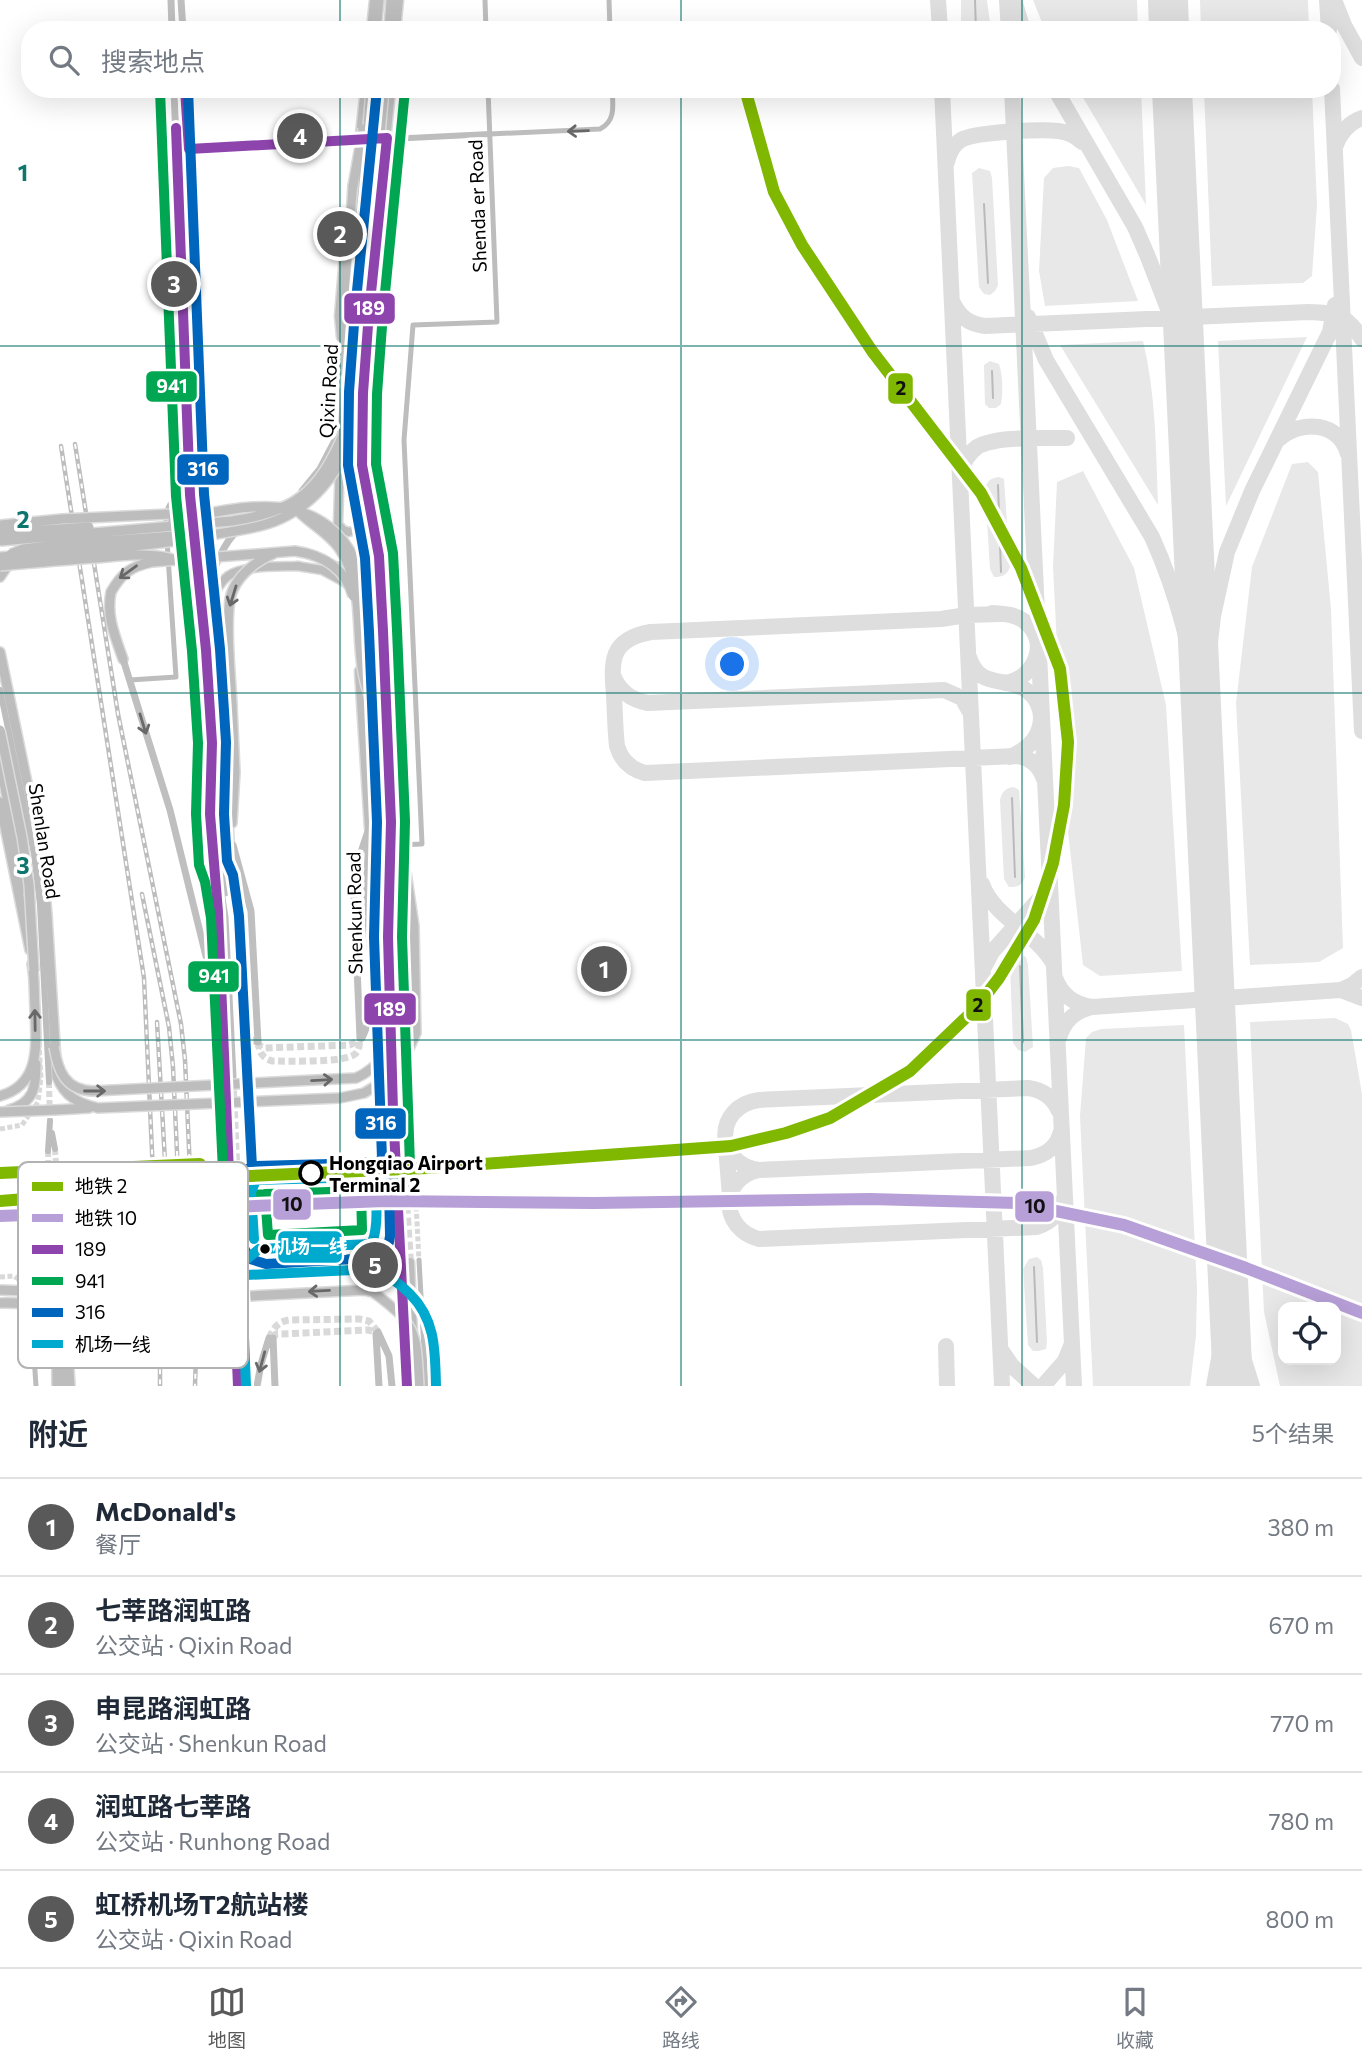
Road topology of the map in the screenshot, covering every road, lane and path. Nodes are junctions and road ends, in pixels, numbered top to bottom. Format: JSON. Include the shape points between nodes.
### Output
{"nodes":[{"id":1,"x":171,"y":0,"type":"edge"},
{"id":2,"x":181,"y":0,"type":"edge"},
{"id":3,"x":377,"y":0,"type":"edge"},
{"id":4,"x":391,"y":0,"type":"edge"},
{"id":5,"x":398,"y":0,"type":"edge"},
{"id":6,"x":485,"y":0,"type":"edge"},
{"id":7,"x":609,"y":0,"type":"edge"},
{"id":8,"x":172,"y":21,"type":"edge"},
{"id":9,"x":182,"y":21,"type":"edge"},
{"id":10,"x":375,"y":21,"type":"edge"},
{"id":11,"x":390,"y":21,"type":"edge"},
{"id":12,"x":397,"y":21,"type":"edge"},
{"id":13,"x":486,"y":21,"type":"edge"},
{"id":14,"x":610,"y":21,"type":"edge"},
{"id":15,"x":174,"y":98,"type":"edge"},
{"id":16,"x":186,"y":98,"type":"edge"},
{"id":17,"x":367,"y":98,"type":"edge"},
{"id":18,"x":368,"y":98,"type":"edge"},
{"id":19,"x":368,"y":98,"type":"edge"},
{"id":20,"x":383,"y":98,"type":"edge"},
{"id":21,"x":390,"y":98,"type":"edge"},
{"id":22,"x":488,"y":98,"type":"edge"},
{"id":23,"x":612,"y":98,"type":"edge"},
{"id":24,"x":490,"y":134,"type":"junction"},
{"id":25,"x":387,"y":138,"type":"junction"},
{"id":26,"x":360,"y":139,"type":"junction"},
{"id":27,"x":189,"y":149,"type":"junction"},
{"id":28,"x":177,"y":151,"type":"junction"},
{"id":29,"x":361,"y":345,"type":"junction"},
{"id":30,"x":344,"y":371,"type":"junction"},
{"id":31,"x":341,"y":429,"type":"junction"},
{"id":32,"x":368,"y":430,"type":"junction"},
{"id":33,"x":362,"y":465,"type":"junction"},
{"id":34,"x":190,"y":495,"type":"junction"},
{"id":35,"x":201,"y":495,"type":"junction"},
{"id":36,"x":299,"y":512,"type":"junction"},
{"id":37,"x":215,"y":513,"type":"junction"},
{"id":38,"x":261,"y":518,"type":"junction"},
{"id":39,"x":0,"y":525,"type":"edge"},
{"id":40,"x":0,"y":533,"type":"edge"},
{"id":41,"x":65,"y":535,"type":"junction"},
{"id":42,"x":0,"y":541,"type":"edge"},
{"id":43,"x":280,"y":551,"type":"junction"},
{"id":44,"x":0,"y":559,"type":"edge"},
{"id":45,"x":0,"y":566,"type":"edge"},
{"id":46,"x":296,"y":566,"type":"junction"},
{"id":47,"x":0,"y":577,"type":"edge"},
{"id":48,"x":363,"y":592,"type":"junction"},
{"id":49,"x":206,"y":609,"type":"junction"},
{"id":50,"x":357,"y":611,"type":"junction"},
{"id":51,"x":206,"y":650,"type":"junction"},
{"id":52,"x":0,"y":652,"type":"edge"},
{"id":53,"x":123,"y":659,"type":"joint"},
{"id":54,"x":368,"y":670,"type":"joint"},
{"id":55,"x":130,"y":680,"type":"junction"},
{"id":56,"x":0,"y":690,"type":"edge"},
{"id":57,"x":370,"y":715,"type":"junction"},
{"id":58,"x":0,"y":730,"type":"edge"},
{"id":59,"x":212,"y":743,"type":"junction"},
{"id":60,"x":376,"y":746,"type":"junction"},
{"id":61,"x":366,"y":757,"type":"junction"},
{"id":62,"x":0,"y":762,"type":"edge"},
{"id":63,"x":400,"y":785,"type":"junction"},
{"id":64,"x":0,"y":802,"type":"edge"},
{"id":65,"x":228,"y":803,"type":"junction"},
{"id":66,"x":232,"y":823,"type":"junction"},
{"id":67,"x":388,"y":825,"type":"junction"},
{"id":68,"x":369,"y":828,"type":"junction"},
{"id":69,"x":388,"y":840,"type":"junction"},
{"id":70,"x":225,"y":849,"type":"junction"},
{"id":71,"x":405,"y":849,"type":"junction"},
{"id":72,"x":230,"y":863,"type":"junction"},
{"id":73,"x":213,"y":864,"type":"junction"},
{"id":74,"x":25,"y":889,"type":"dead end"},
{"id":75,"x":397,"y":916,"type":"junction"},
{"id":76,"x":405,"y":916,"type":"junction"},
{"id":77,"x":225,"y":917,"type":"junction"},
{"id":78,"x":388,"y":937,"type":"dead end"},
{"id":79,"x":34,"y":971,"type":"junction"},
{"id":80,"x":404,"y":1013,"type":"tunnel mouth"},
{"id":81,"x":36,"y":1045,"type":"junction"},
{"id":82,"x":54,"y":1047,"type":"junction"},
{"id":83,"x":407,"y":1061,"type":"dead end"},
{"id":84,"x":224,"y":1065,"type":"junction"},
{"id":85,"x":48,"y":1082,"type":"tunnel mouth"},
{"id":86,"x":0,"y":1096,"type":"edge"},
{"id":87,"x":98,"y":1108,"type":"junction"},
{"id":88,"x":411,"y":1109,"type":"tunnel mouth"},
{"id":89,"x":397,"y":1110,"type":"junction"},
{"id":90,"x":0,"y":1112,"type":"edge"},
{"id":91,"x":50,"y":1121,"type":"tunnel mouth"},
{"id":92,"x":51,"y":1150,"type":"tunnel mouth"},
{"id":93,"x":419,"y":1261,"type":"tunnel mouth"},
{"id":94,"x":410,"y":1262,"type":"tunnel mouth"},
{"id":95,"x":400,"y":1267,"type":"tunnel mouth"},
{"id":96,"x":248,"y":1274,"type":"edge"},
{"id":97,"x":0,"y":1290,"type":"edge"},
{"id":98,"x":18,"y":1290,"type":"edge"},
{"id":99,"x":248,"y":1296,"type":"edge"},
{"id":100,"x":0,"y":1303,"type":"edge"},
{"id":101,"x":18,"y":1304,"type":"edge"},
{"id":102,"x":35,"y":1368,"type":"edge"},
{"id":103,"x":56,"y":1368,"type":"edge"},
{"id":104,"x":63,"y":1368,"type":"edge"},
{"id":105,"x":69,"y":1368,"type":"edge"},
{"id":106,"x":237,"y":1368,"type":"edge"},
{"id":107,"x":245,"y":1368,"type":"edge"},
{"id":108,"x":36,"y":1386,"type":"edge"},
{"id":109,"x":57,"y":1386,"type":"edge"},
{"id":110,"x":64,"y":1386,"type":"edge"},
{"id":111,"x":70,"y":1386,"type":"edge"},
{"id":112,"x":237,"y":1386,"type":"edge"},
{"id":113,"x":246,"y":1386,"type":"edge"},
{"id":114,"x":257,"y":1386,"type":"edge"},
{"id":115,"x":275,"y":1386,"type":"edge"},
{"id":116,"x":379,"y":1386,"type":"edge"},
{"id":117,"x":392,"y":1386,"type":"edge"},
{"id":118,"x":407,"y":1386,"type":"edge"},
{"id":119,"x":417,"y":1386,"type":"edge"},
{"id":120,"x":426,"y":1386,"type":"edge"},
{"id":121,"x":436,"y":1386,"type":"edge"}],
"edges":[{"from":1,"to":8,"type":"main road"},
{"from":2,"to":9,"type":"main road"},
{"from":3,"to":10,"type":"highway"},
{"from":4,"to":11,"type":"highway"},
{"from":5,"to":12,"type":"main road"},
{"from":6,"to":13,"type":"street"},
{"from":7,"to":14,"type":"street"},
{"from":15,"to":28,"type":"main road"},
{"from":16,"to":27,"type":"main road"},
{"from":17,"to":26,"type":"main road"},
{"from":18,"to":30,"type":"highway","bridge":true,"via":[[353,186]]},
{"from":19,"to":41,"type":"highway","bridge":true,"via":[[343,435],[332,461],[296,501],[264,516]]},
{"from":20,"to":29,"type":"highway","bridge":true},
{"from":21,"to":25,"type":"main road","name":"Qixin Road"},
{"from":22,"to":24,"type":"street","name":"Shenda er Road"},
{"from":23,"to":24,"type":"street","one_way":true,"via":[[612,118],[600,129]]},
{"from":24,"to":25,"type":"street"},
{"from":24,"to":71,"type":"street","name":"Shenda er Road","via":[[497,322],[413,325],[404,440],[422,844]]},
{"from":25,"to":26,"type":"street"},
{"from":25,"to":33,"type":"main road","name":"Qixin Road","via":[[367,339]]},
{"from":26,"to":27,"type":"street"},
{"from":26,"to":30,"type":"main road","name":"Qixin Road","via":[[349,184],[339,316]]},
{"from":27,"to":28,"type":"main road"},
{"from":27,"to":35,"type":"main road"},
{"from":28,"to":34,"type":"main road"},
{"from":29,"to":32,"type":"highway","bridge":true},
{"from":29,"to":44,"type":"highway","bridge":true,"via":[[354,418],[340,464],[328,483],[288,515],[268,524],[168,543]]},
{"from":30,"to":31,"type":"main road","name":"Qixin Road"},
{"from":31,"to":33,"type":"main road","name":"Qixin Road","via":[[338,524],[349,532],[361,523]]},
{"from":31,"to":38,"type":"main road","via":[[320,469],[300,494]]},
{"from":32,"to":48,"type":"highway","bridge":true,"via":[[372,482]]},
{"from":32,"to":63,"type":"highway","bridge":true,"via":[[390,540]]},
{"from":33,"to":67,"type":"main road","name":"Qixin Road","via":[[379,556]]},
{"from":34,"to":35,"type":"street"},
{"from":34,"to":51,"type":"main road"},
{"from":34,"to":55,"type":"street","via":[[173,501],[165,524],[176,677]]},
{"from":35,"to":38,"type":"main road","via":[[206,512],[218,519]]},
{"from":36,"to":37,"type":"highway","bridge":true,"via":[[259,507]]},
{"from":36,"to":48,"type":"highway","bridge":true,"via":[[325,522],[346,543]]},
{"from":36,"to":50,"type":"highway","bridge":true,"via":[[338,547],[352,570]]},
{"from":37,"to":39,"type":"highway","bridge":true},
{"from":37,"to":40,"type":"highway","bridge":true,"via":[[169,522]]},
{"from":38,"to":49,"type":"main road","via":[[241,527],[228,542],[216,565]]},
{"from":41,"to":42,"type":"highway","bridge":true},
{"from":41,"to":47,"type":"highway","bridge":true,"via":[[24,551]]},
{"from":43,"to":50,"type":"highway","bridge":true,"via":[[311,553],[327,560],[351,588]]},
{"from":43,"to":53,"type":"highway","one_way":true,"bridge":true,"via":[[135,566],[119,578],[108,607]]},
{"from":43,"to":66,"type":"highway","one_way":true,"bridge":true,"via":[[256,562],[232,592]]},
{"from":45,"to":65,"type":"highway","bridge":true,"via":[[144,554],[170,557],[202,578],[214,596],[218,619]]},
{"from":46,"to":49,"type":"main road","via":[[240,570],[218,587]]},
{"from":46,"to":60,"type":"main road","via":[[352,570],[370,592]]},
{"from":46,"to":61,"type":"main road","via":[[336,576],[351,593]]},
{"from":48,"to":54,"type":"highway","bridge":true},
{"from":49,"to":51,"type":"main road"},
{"from":50,"to":63,"type":"highway","bridge":true,"via":[[363,675]]},
{"from":51,"to":59,"type":"main road"},
{"from":52,"to":82,"type":"highway","via":[[42,855]]},
{"from":53,"to":55,"type":"main road"},
{"from":54,"to":57,"type":"main road"},
{"from":55,"to":84,"type":"main road","one_way":true,"via":[[170,810],[219,1009]]},
{"from":56,"to":85,"type":"street","name":"Shenlan Road","via":[[36,867]]},
{"from":57,"to":60,"type":"main road"},
{"from":57,"to":61,"type":"main road"},
{"from":58,"to":79,"type":"highway","bridge":true,"via":[[29,885]]},
{"from":59,"to":70,"type":"main road","via":[[224,810]]},
{"from":59,"to":73,"type":"main road"},
{"from":60,"to":67,"type":"street"},
{"from":61,"to":68,"type":"main road"},
{"from":62,"to":74,"type":"highway"},
{"from":63,"to":71,"type":"highway","bridge":true},
{"from":64,"to":79,"type":"highway","bridge":true},
{"from":65,"to":66,"type":"highway"},
{"from":65,"to":72,"type":"highway"},
{"from":66,"to":72,"type":"main road","via":[[233,851],[251,911],[255,1042],[241,1015],[238,922]]},
{"from":67,"to":69,"type":"street"},
{"from":67,"to":89,"type":"main road","name":"Qixin Road"},
{"from":68,"to":68,"type":"main road","name":"Shenkun Road","via":[[370,1012],[361,1038],[354,896],[355,870]]},
{"from":68,"to":89,"type":"main road","via":[[381,858],[382,1015]]},
{"from":69,"to":71,"type":"street"},
{"from":69,"to":75,"type":"street"},
{"from":70,"to":72,"type":"main road"},
{"from":70,"to":77,"type":"main road"},
{"from":71,"to":76,"type":"street","via":[[399,848],[397,853]]},
{"from":82,"to":71,"type":"highway","one_way":true,"bridge":true,"via":[[63,1075],[82,1091],[364,1075],[377,1064],[400,1027],[397,937]]},
{"from":71,"to":87,"type":"highway","bridge":true,"via":[[414,926],[416,1033],[407,1052],[379,1084],[340,1098]]},
{"from":73,"to":77,"type":"main road"},
{"from":73,"to":84,"type":"main road"},
{"from":75,"to":76,"type":"street"},
{"from":75,"to":80,"type":"street"},
{"from":76,"to":89,"type":"street","via":[[407,1093]]},
{"from":77,"to":84,"type":"main road","via":[[229,1076]]},
{"from":78,"to":89,"type":"main road"},
{"from":81,"to":79,"type":"highway","one_way":true},
{"from":81,"to":86,"type":"highway","via":[[27,1077]]},
{"from":81,"to":90,"type":"highway","bridge":true,"via":[[33,1092],[18,1107]]},
{"from":82,"to":87,"type":"highway","bridge":true,"via":[[55,1071],[62,1088],[78,1102]]},
{"from":83,"to":88,"type":"street"},
{"from":87,"to":90,"type":"highway","bridge":true},
{"from":91,"to":92,"type":"street"},
{"from":93,"to":120,"type":"street"},
{"from":94,"to":119,"type":"main road"},
{"from":95,"to":118,"type":"main road"},
{"from":96,"to":121,"type":"highway","bridge":true,"via":[[364,1268],[389,1274],[430,1318]]},
{"from":97,"to":98,"type":"highway","bridge":true},
{"from":119,"to":99,"type":"highway","one_way":true,"bridge":true,"via":[[416,1345],[409,1322],[373,1292]]},
{"from":100,"to":101,"type":"highway","bridge":true},
{"from":102,"to":108,"type":"street"},
{"from":103,"to":109,"type":"highway"},
{"from":104,"to":110,"type":"street"},
{"from":105,"to":111,"type":"highway"},
{"from":106,"to":112,"type":"main road"},
{"from":107,"to":113,"type":"main road"},
{"from":115,"to":114,"type":"main road","one_way":true,"via":[[271,1338]]},
{"from":116,"to":117,"type":"main road","via":[[377,1332],[389,1356]]}]}
